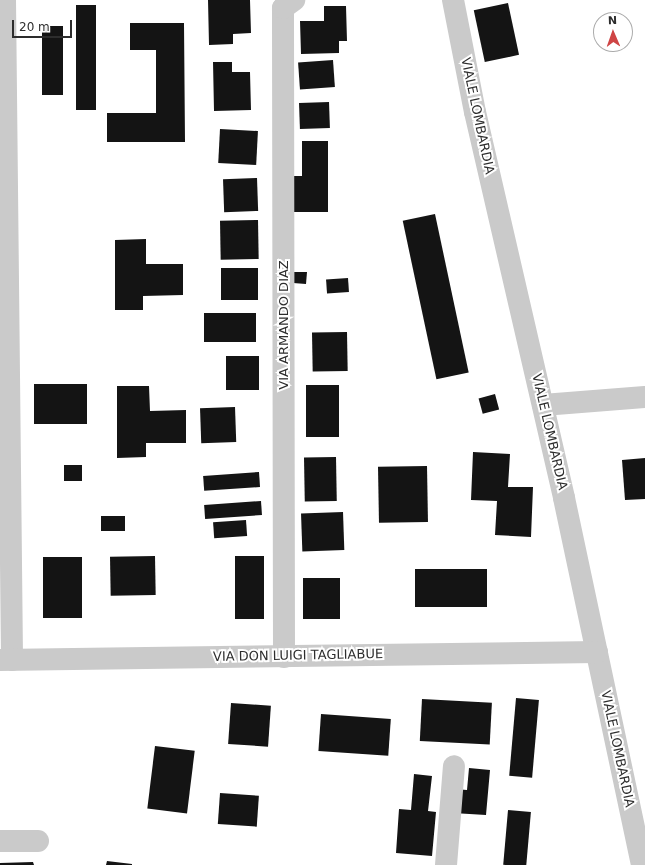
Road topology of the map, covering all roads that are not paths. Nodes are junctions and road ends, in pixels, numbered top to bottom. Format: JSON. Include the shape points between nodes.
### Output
{"nodes":[{"id":1,"x":5,"y":0,"type":"edge"},
{"id":2,"x":294,"y":0,"type":"edge"},
{"id":3,"x":453,"y":0,"type":"edge"},
{"id":4,"x":645,"y":397,"type":"edge"},
{"id":5,"x":543,"y":405,"type":"junction"},
{"id":6,"x":597,"y":652,"type":"junction"},
{"id":7,"x":284,"y":656,"type":"junction"},
{"id":8,"x":6,"y":660,"type":"edge"},
{"id":9,"x":454,"y":766,"type":"dead end"},
{"id":10,"x":0,"y":841,"type":"edge"},
{"id":11,"x":38,"y":841,"type":"dead end"},
{"id":12,"x":446,"y":865,"type":"edge"},
{"id":13,"x":642,"y":865,"type":"edge"}],
"edges":[{"from":1,"to":8,"type":"street"},
{"from":2,"to":7,"type":"street","name":"VIA ARMANDO DIAZ","via":[[283,8]]},
{"from":3,"to":5,"type":"street","name":"VIALE LOMBARDIA","via":[[475,112]]},
{"from":4,"to":5,"type":"street"},
{"from":5,"to":6,"type":"street","name":"VIALE LOMBARDIA"},
{"from":6,"to":7,"type":"street","name":"VIA DON LUIGI TAGLIABUE"},
{"from":6,"to":13,"type":"street","name":"VIALE LOMBARDIA"},
{"from":7,"to":8,"type":"street","name":"VIA DON LUIGI TAGLIABUE"},
{"from":9,"to":12,"type":"street"},
{"from":10,"to":11,"type":"street"}]}
